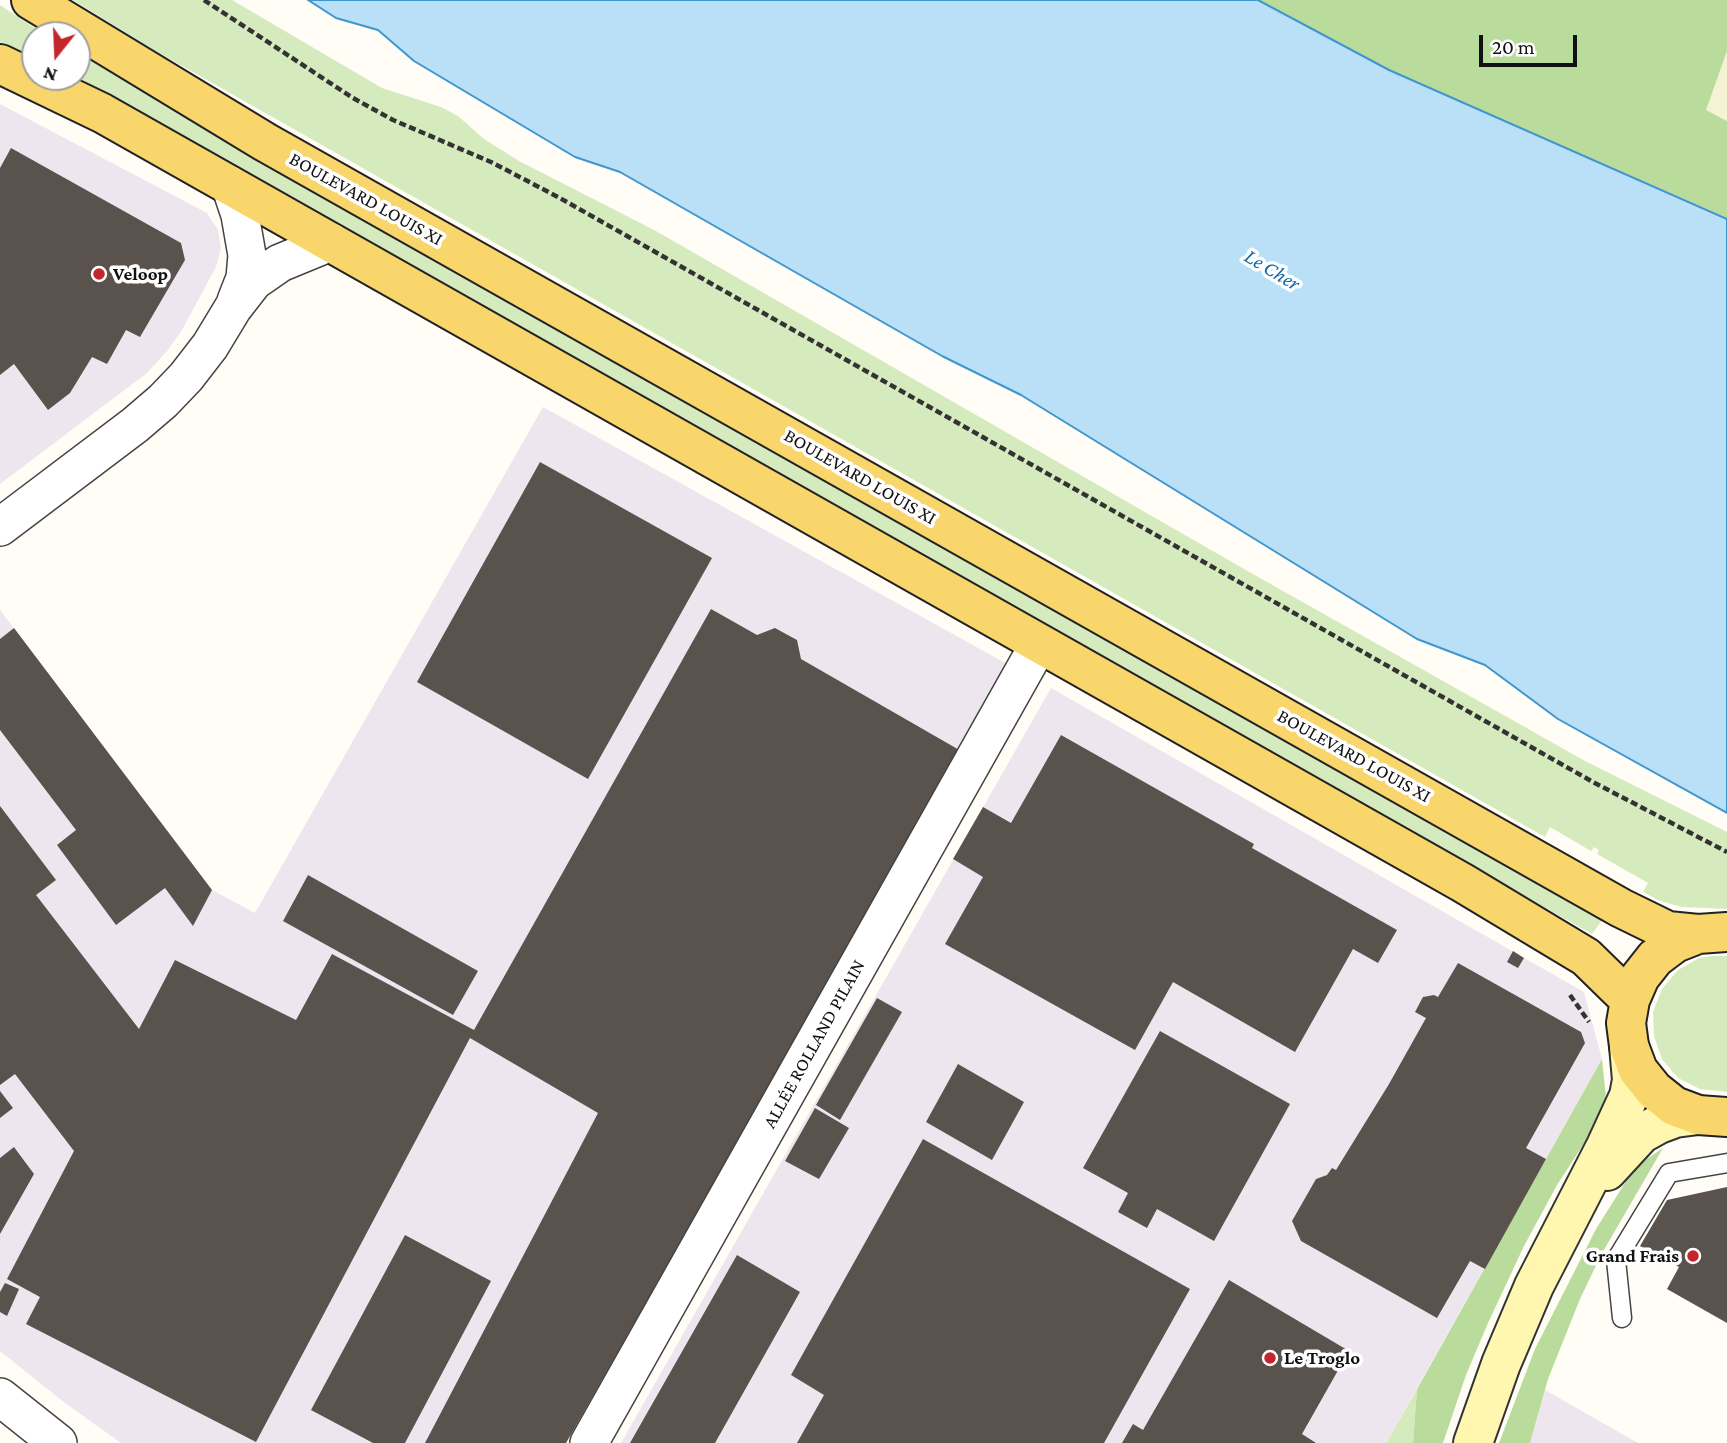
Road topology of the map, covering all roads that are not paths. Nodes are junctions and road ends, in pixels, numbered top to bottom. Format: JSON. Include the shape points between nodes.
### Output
{"nodes":[{"id":1,"x":31,"y":0,"type":"edge"},
{"id":2,"x":0,"y":64,"type":"edge"},
{"id":3,"x":230,"y":185,"type":"junction"},
{"id":4,"x":331,"y":242,"type":"junction"},
{"id":5,"x":233,"y":308,"type":"junction"},
{"id":6,"x":0,"y":527,"type":"edge"},
{"id":7,"x":1039,"y":644,"type":"junction"},
{"id":8,"x":1713,"y":933,"type":"edge"},
{"id":9,"x":1630,"y":1000,"type":"junction"},
{"id":10,"x":1629,"y":1046,"type":"junction"},
{"id":11,"x":1712,"y":1116,"type":"edge"},
{"id":12,"x":1727,"y":1163,"type":"edge"},
{"id":13,"x":1555,"y":1244,"type":"junction"},
{"id":14,"x":1622,"y":1318,"type":"dead end"},
{"id":15,"x":0,"y":1397,"type":"edge"},
{"id":16,"x":58,"y":1443,"type":"edge"},
{"id":17,"x":589,"y":1443,"type":"edge"},
{"id":18,"x":1473,"y":1443,"type":"edge"}],
"edges":[{"from":1,"to":8,"type":"main road","name":"BOULEVARD LOUIS XI","via":[[265,142],[1621,908],[1668,931]]},
{"from":2,"to":3,"type":"main road","via":[[102,113]]},
{"from":3,"to":4,"type":"main road"},
{"from":3,"to":5,"type":"street","via":[[247,255]]},
{"from":4,"to":5,"type":"street","via":[[267,271]]},
{"from":4,"to":7,"type":"main road"},
{"from":5,"to":6,"type":"street","via":[[210,346],[163,401]]},
{"from":7,"to":9,"type":"main road","via":[[1586,957]]},
{"from":7,"to":17,"type":"street","name":"ALLÉE ROLLAND PILAIN"},
{"from":8,"to":9,"type":"main road","via":[[1675,943],[1655,958]]},
{"from":9,"to":10,"type":"main road"},
{"from":10,"to":11,"type":"main road","via":[[1638,1070],[1654,1090],[1674,1106]]},
{"from":10,"to":13,"type":"main road","via":[[1629,1096]]},
{"from":11,"to":13,"type":"main road","via":[[1675,1118],[1641,1135],[1603,1175]]},
{"from":12,"to":14,"type":"lane","via":[[1669,1173],[1616,1260]]},
{"from":13,"to":18,"type":"main road","via":[[1501,1364]]},
{"from":15,"to":16,"type":"street"}]}
